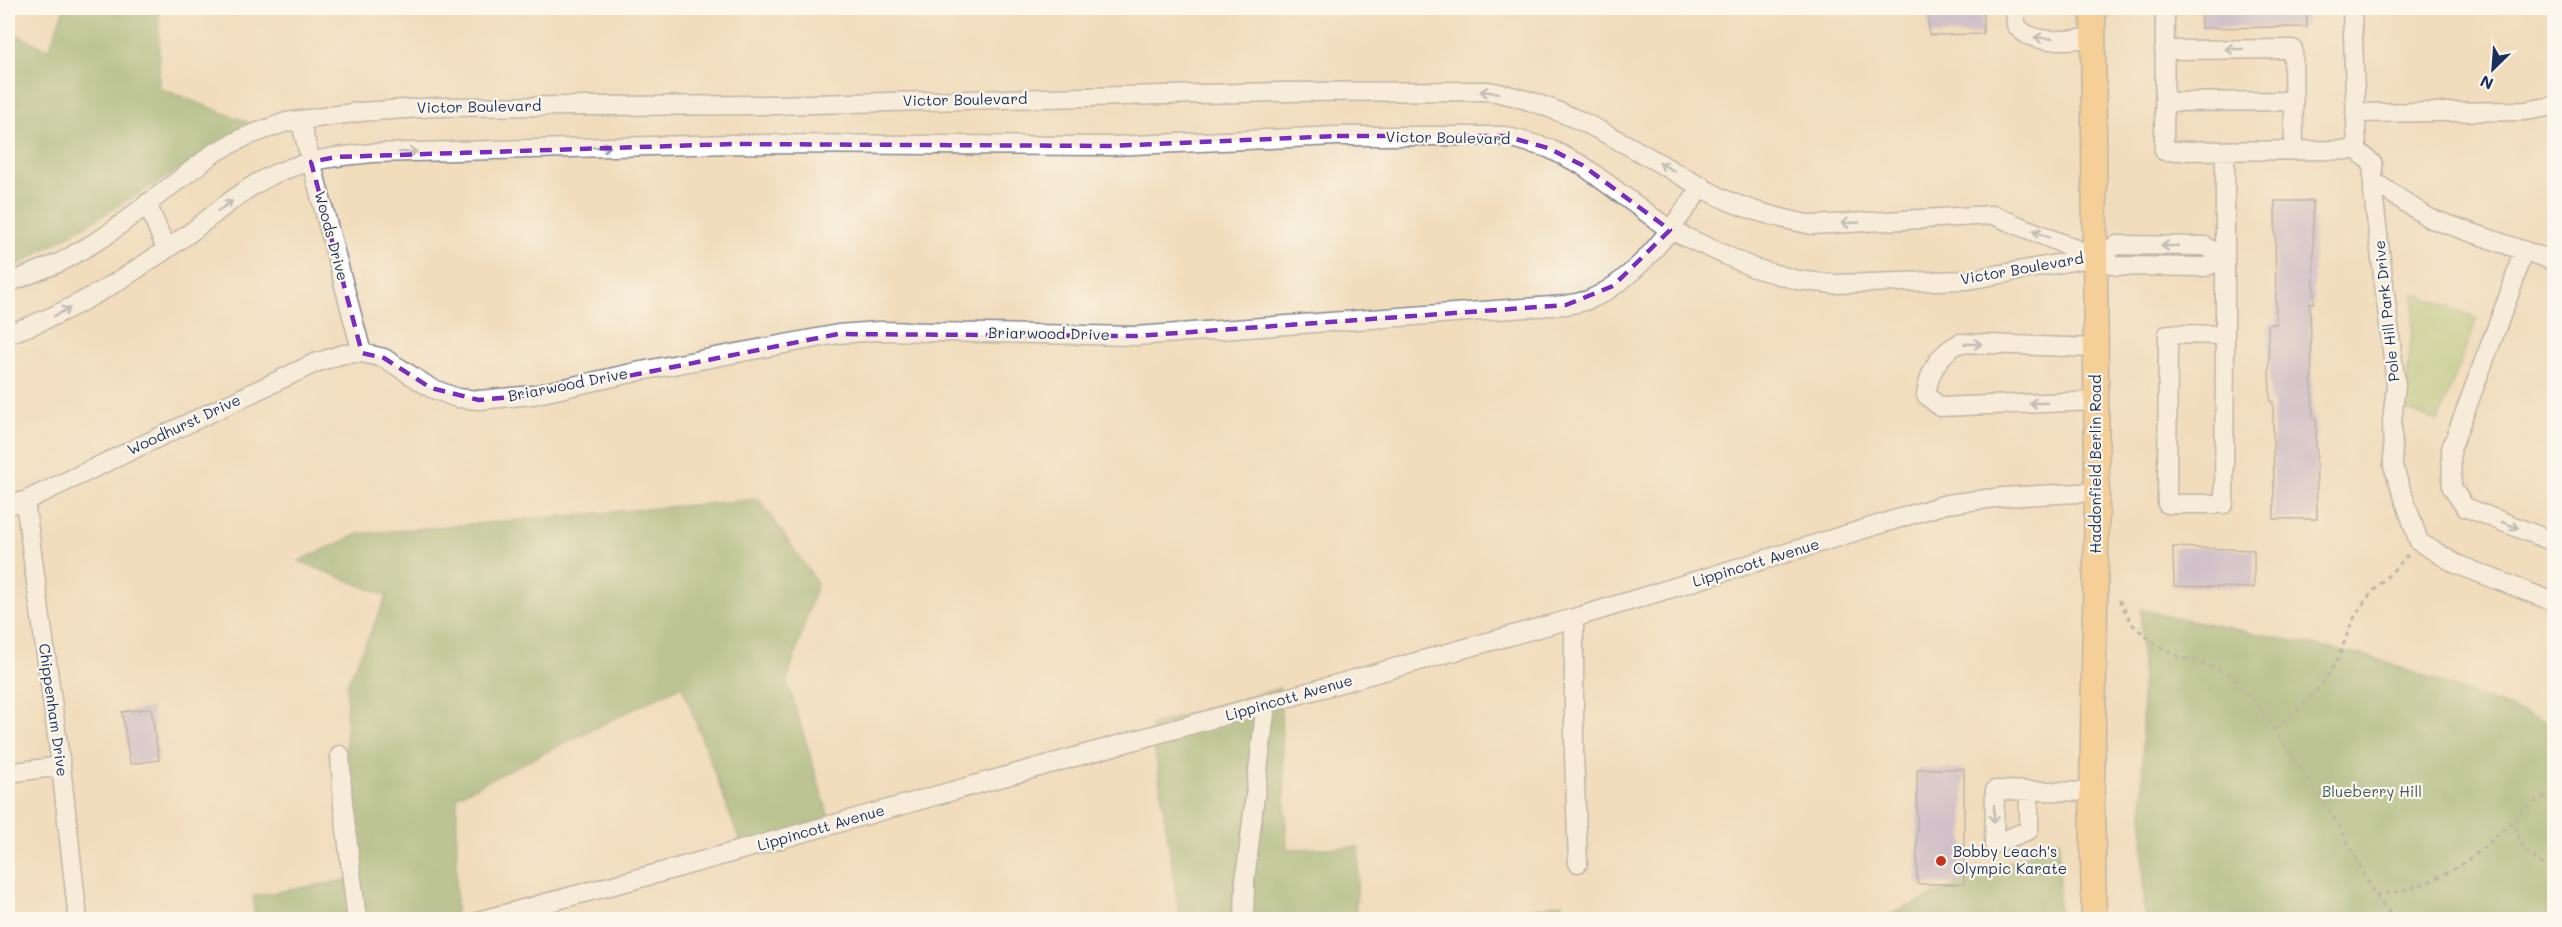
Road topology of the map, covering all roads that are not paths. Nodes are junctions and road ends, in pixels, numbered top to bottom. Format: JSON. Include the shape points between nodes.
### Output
{"nodes":[{"id":1,"x":2015,"y":8,"type":"edge"},
{"id":2,"x":2092,"y":8,"type":"edge"},
{"id":3,"x":2165,"y":8,"type":"edge"},
{"id":4,"x":2352,"y":8,"type":"edge"},
{"id":5,"x":2093,"y":38,"type":"junction"},
{"id":6,"x":2164,"y":50,"type":"junction"},
{"id":7,"x":2293,"y":101,"type":"junction"},
{"id":8,"x":2164,"y":102,"type":"junction"},
{"id":9,"x":2553,"y":107,"type":"edge"},
{"id":10,"x":2355,"y":113,"type":"junction"},
{"id":11,"x":300,"y":120,"type":"junction"},
{"id":12,"x":2294,"y":150,"type":"junction"},
{"id":13,"x":2357,"y":150,"type":"junction"},
{"id":14,"x":2225,"y":151,"type":"junction"},
{"id":15,"x":311,"y":162,"type":"junction"},
{"id":16,"x":2373,"y":181,"type":"junction"},
{"id":17,"x":1702,"y":186,"type":"junction"},
{"id":18,"x":147,"y":203,"type":"junction"},
{"id":19,"x":1671,"y":230,"type":"junction"},
{"id":20,"x":166,"y":249,"type":"junction"},
{"id":21,"x":2523,"y":250,"type":"junction"},
{"id":22,"x":2095,"y":257,"type":"junction"},
{"id":23,"x":2225,"y":258,"type":"junction"},
{"id":24,"x":2554,"y":261,"type":"edge"},
{"id":25,"x":8,"y":283,"type":"edge"},
{"id":26,"x":8,"y":334,"type":"edge"},
{"id":27,"x":2225,"y":335,"type":"junction"},
{"id":28,"x":2096,"y":348,"type":"junction"},
{"id":29,"x":362,"y":353,"type":"junction"},
{"id":30,"x":2096,"y":401,"type":"junction"},
{"id":31,"x":2097,"y":492,"type":"junction"},
{"id":32,"x":16,"y":503,"type":"edge"},
{"id":33,"x":2554,"y":542,"type":"edge"},
{"id":34,"x":2554,"y":602,"type":"edge"},
{"id":35,"x":1574,"y":618,"type":"junction"},
{"id":36,"x":1266,"y":704,"type":"junction"},
{"id":37,"x":340,"y":755,"type":"dead end"},
{"id":38,"x":61,"y":766,"type":"junction"},
{"id":39,"x":8,"y":773,"type":"edge"},
{"id":40,"x":2030,"y":791,"type":"dead end"},
{"id":41,"x":2092,"y":792,"type":"junction"},
{"id":42,"x":1578,"y":863,"type":"dead end"},
{"id":43,"x":78,"y":920,"type":"edge"},
{"id":44,"x":357,"y":920,"type":"edge"},
{"id":45,"x":482,"y":920,"type":"edge"},
{"id":46,"x":1244,"y":920,"type":"edge"},
{"id":47,"x":2094,"y":920,"type":"edge"}],
"edges":[{"from":5,"to":1,"type":"street","one_way":true,"via":[[2030,36],[2016,25]]},
{"from":2,"to":5,"type":"main road","name":"Haddonfield Berlin Road"},
{"from":3,"to":6,"type":"street"},
{"from":4,"to":10,"type":"street"},
{"from":5,"to":22,"type":"main road","name":"Haddonfield Berlin Road"},
{"from":7,"to":6,"type":"street","one_way":true,"via":[[2293,49]]},
{"from":6,"to":8,"type":"street"},
{"from":7,"to":8,"type":"street"},
{"from":7,"to":12,"type":"street"},
{"from":8,"to":14,"type":"street","via":[[2164,151]]},
{"from":9,"to":10,"type":"street","via":[[2525,111]]},
{"from":10,"to":13,"type":"street"},
{"from":11,"to":15,"type":"street","name":"Woods Drive"},
{"from":17,"to":11,"type":"street","name":"Victor Boulevard","one_way":true,"via":[[1581,119],[1510,94],[1489,91],[1279,92],[773,105],[436,107]]},
{"from":11,"to":18,"type":"street","name":"Victor Boulevard","via":[[234,142]]},
{"from":12,"to":13,"type":"street"},
{"from":12,"to":14,"type":"street"},
{"from":13,"to":16,"type":"street","name":"Pole Hill Park Drive","via":[[2373,164]]},
{"from":14,"to":23,"type":"street"},
{"from":15,"to":19,"type":"street","name":"Victor Boulevard","one_way":true,"via":[[372,153],[733,144],[1111,146],[1337,136],[1505,136],[1548,148],[1582,165]]},
{"from":20,"to":15,"type":"street","name":"Victor Boulevard","one_way":true,"via":[[251,188],[280,171]]},
{"from":15,"to":29,"type":"street","name":"Woods Drive"},
{"from":16,"to":21,"type":"street","via":[[2429,218]]},
{"from":16,"to":34,"type":"street","name":"Pole Hill Park Drive","via":[[2396,385],[2393,466],[2420,542],[2456,564]]},
{"from":17,"to":19,"type":"street","name":"Briarwood Drive"},
{"from":22,"to":17,"type":"street","name":"Victor Boulevard","one_way":true,"via":[[1993,215],[1812,225],[1722,198]]},
{"from":18,"to":20,"type":"street"},
{"from":18,"to":25,"type":"street","name":"Victor Boulevard","via":[[104,237],[61,262]]},
{"from":19,"to":22,"type":"street","name":"Victor Boulevard","via":[[1754,268],[1797,280],[1833,284],[1968,280]]},
{"from":19,"to":29,"type":"street","name":"Briarwood Drive","via":[[1613,286],[1592,299],[1566,305],[1136,336],[848,333],[533,395],[479,400],[457,398],[431,388],[384,358]]},
{"from":26,"to":20,"type":"street","name":"Victor Boulevard","one_way":true,"via":[[93,297]]},
{"from":21,"to":24,"type":"street"},
{"from":21,"to":33,"type":"street","one_way":true,"via":[[2451,449],[2452,488],[2465,507]]},
{"from":22,"to":23,"type":"street","via":[[2117,266],[2194,267],[2205,267]]},
{"from":22,"to":28,"type":"main road","name":"Haddonfield Berlin Road"},
{"from":23,"to":27,"type":"street"},
{"from":27,"to":27,"type":"street","via":[[2224,504],[2167,504],[2168,334]]},
{"from":28,"to":30,"type":"main road","name":"Haddonfield Berlin Road"},
{"from":30,"to":28,"type":"street","one_way":true,"via":[[1940,407],[1926,395],[1933,369],[1947,349],[1960,343]]},
{"from":29,"to":32,"type":"street","name":"Woodhurst Drive","via":[[315,363]]},
{"from":30,"to":31,"type":"main road","name":"Haddonfield Berlin Road"},
{"from":31,"to":35,"type":"street","name":"Lippincott Avenue","via":[[1947,504]]},
{"from":31,"to":41,"type":"main road","name":"Haddonfield Berlin Road"},
{"from":32,"to":38,"type":"street","name":"Chippenham Drive"},
{"from":35,"to":36,"type":"street","name":"Lippincott Avenue"},
{"from":35,"to":42,"type":"street"},
{"from":36,"to":45,"type":"street","name":"Lippincott Avenue"},
{"from":36,"to":46,"type":"street","via":[[1245,880]]},
{"from":37,"to":44,"type":"street"},
{"from":38,"to":39,"type":"street"},
{"from":38,"to":43,"type":"street","name":"Chippenham Drive"},
{"from":40,"to":41,"type":"street"},
{"from":41,"to":47,"type":"main road","name":"Haddonfield Berlin Road"}]}
